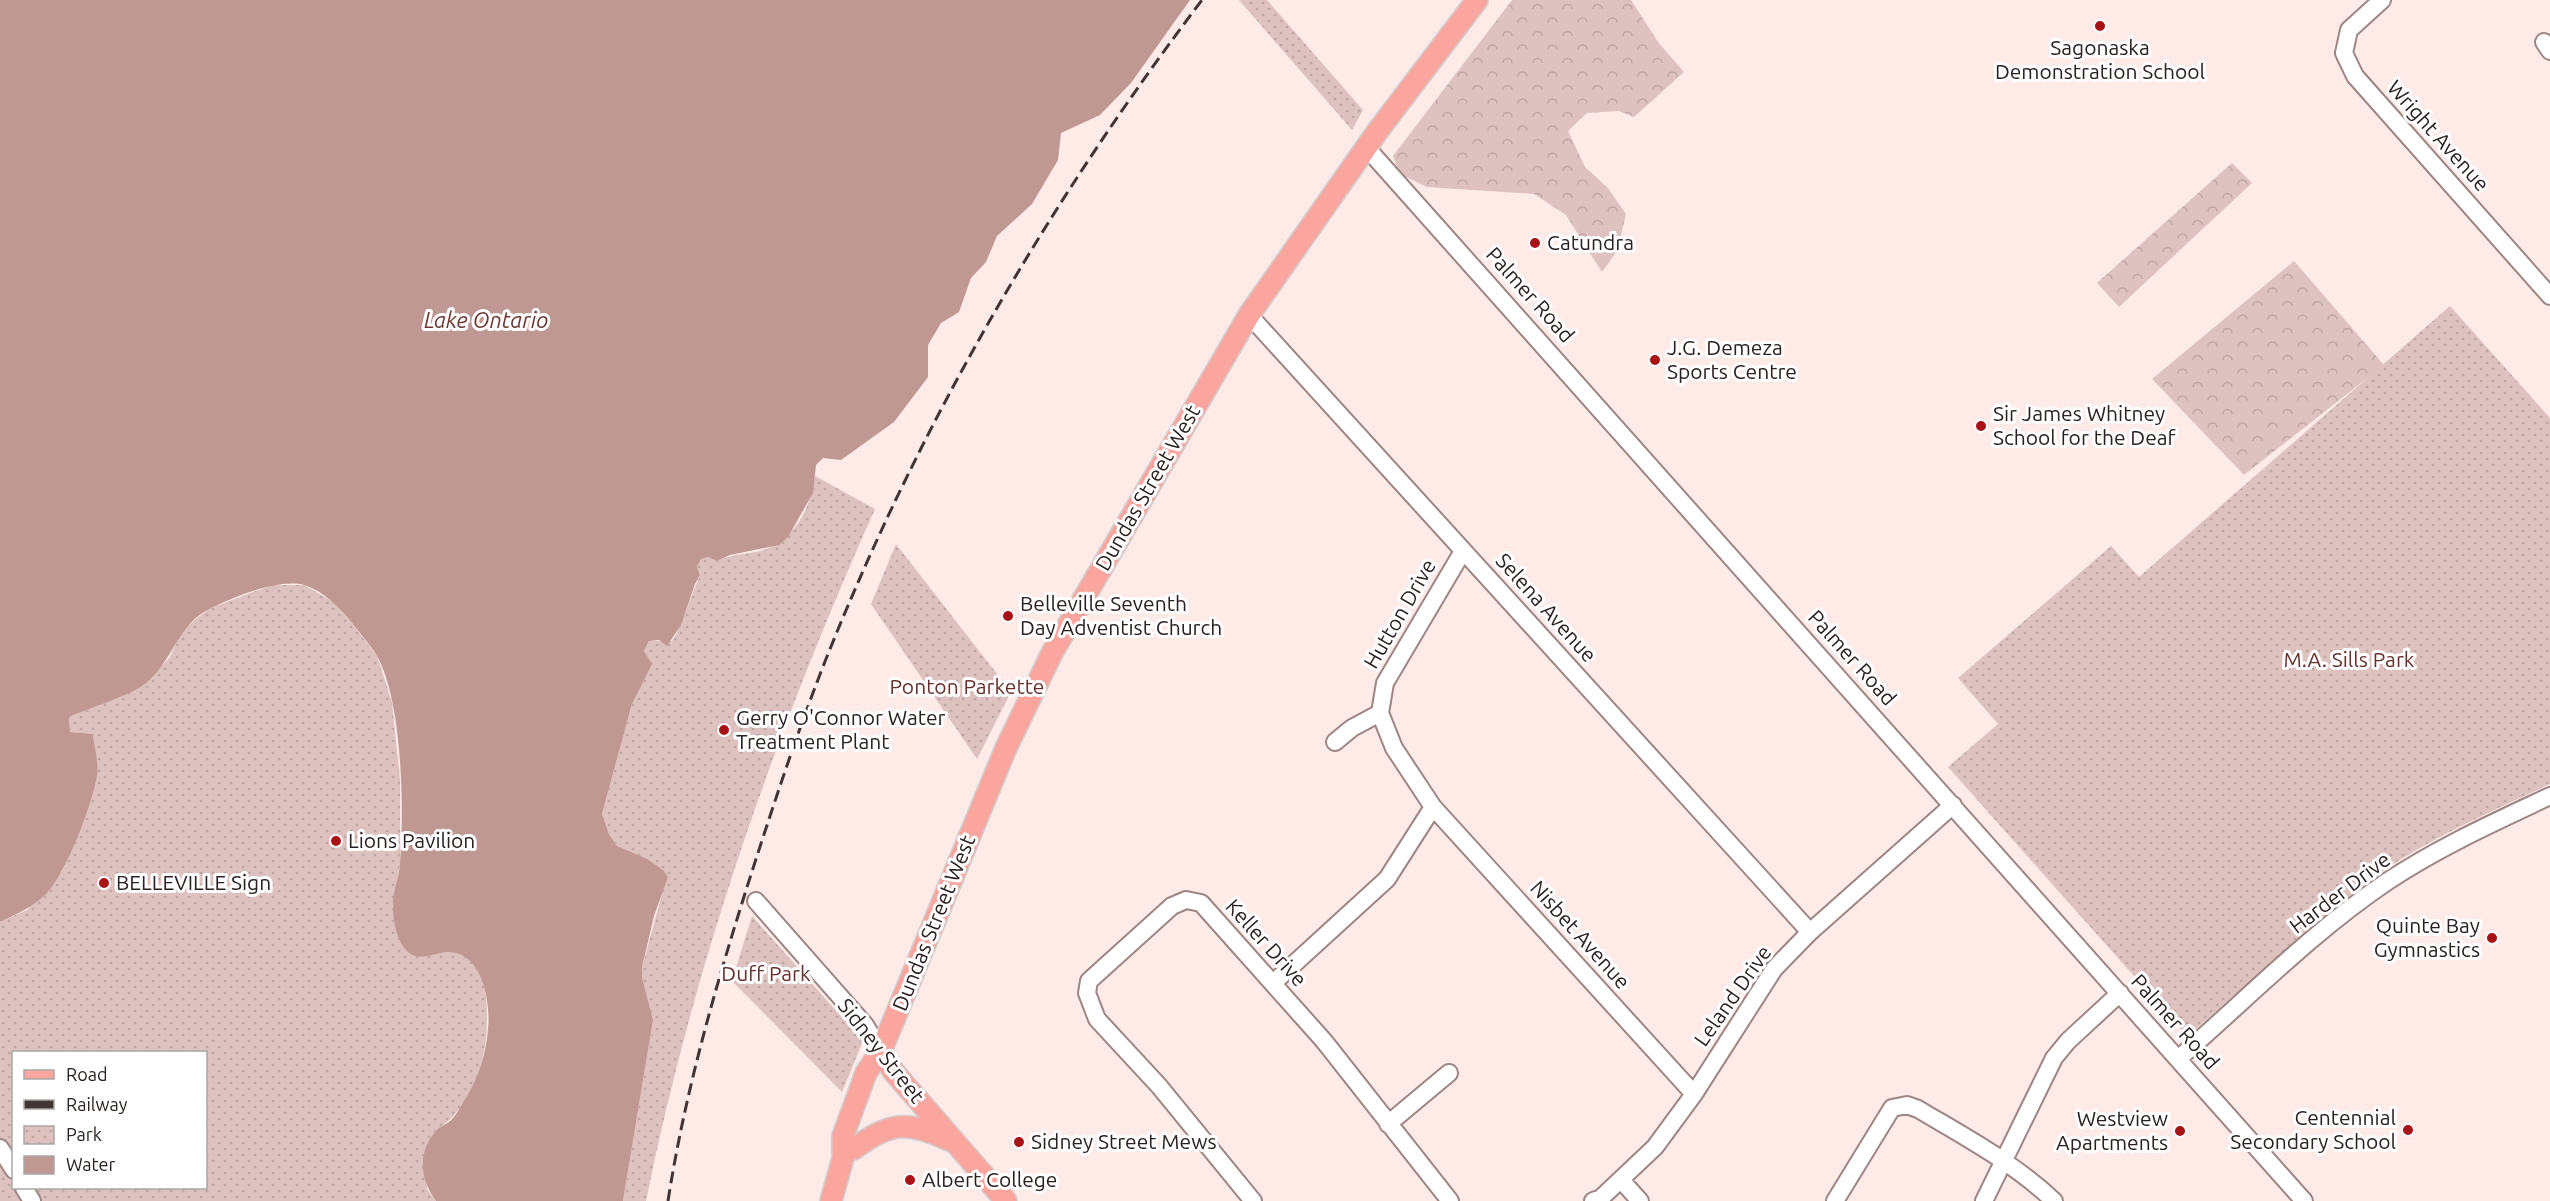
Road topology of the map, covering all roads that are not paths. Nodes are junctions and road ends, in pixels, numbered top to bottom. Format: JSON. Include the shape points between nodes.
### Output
{"nodes":[{"id":1,"x":1477,"y":0,"type":"edge"},
{"id":2,"x":2382,"y":0,"type":"edge"},
{"id":3,"x":1366,"y":147,"type":"junction"},
{"id":4,"x":2550,"y":296,"type":"edge"},
{"id":5,"x":1249,"y":315,"type":"junction"},
{"id":6,"x":1463,"y":551,"type":"junction"},
{"id":7,"x":1380,"y":713,"type":"junction"},
{"id":8,"x":1335,"y":742,"type":"dead end"},
{"id":9,"x":2550,"y":795,"type":"edge"},
{"id":10,"x":1953,"y":805,"type":"junction"},
{"id":11,"x":1433,"y":807,"type":"junction"},
{"id":12,"x":756,"y":901,"type":"dead end"},
{"id":13,"x":1810,"y":932,"type":"junction"},
{"id":14,"x":1273,"y":983,"type":"junction"},
{"id":15,"x":2120,"y":993,"type":"junction"},
{"id":16,"x":881,"y":1051,"type":"junction"},
{"id":17,"x":2178,"y":1059,"type":"junction"},
{"id":18,"x":1449,"y":1073,"type":"dead end"},
{"id":19,"x":1694,"y":1094,"type":"junction"},
{"id":20,"x":1388,"y":1124,"type":"junction"},
{"id":21,"x":954,"y":1142,"type":"junction"},
{"id":22,"x":0,"y":1148,"type":"edge"},
{"id":23,"x":849,"y":1153,"type":"junction"},
{"id":24,"x":2004,"y":1160,"type":"junction"},
{"id":25,"x":12,"y":1167,"type":"edge"},
{"id":26,"x":1621,"y":1180,"type":"junction"},
{"id":27,"x":831,"y":1201,"type":"edge"},
{"id":28,"x":1006,"y":1201,"type":"edge"},
{"id":29,"x":1253,"y":1201,"type":"edge"},
{"id":30,"x":1450,"y":1201,"type":"edge"},
{"id":31,"x":1593,"y":1201,"type":"edge"},
{"id":32,"x":1640,"y":1201,"type":"edge"},
{"id":33,"x":1834,"y":1201,"type":"edge"},
{"id":34,"x":1983,"y":1201,"type":"edge"},
{"id":35,"x":2054,"y":1201,"type":"edge"},
{"id":36,"x":2304,"y":1201,"type":"edge"}],
"edges":[{"from":1,"to":3,"type":"main road","name":"Dundas Street West"},
{"from":2,"to":4,"type":"street","name":"Wright Avenue","via":[[2349,30],[2344,53],[2355,76]]},
{"from":3,"to":5,"type":"main road","name":"Dundas Street West"},
{"from":3,"to":10,"type":"street","name":"Palmer Road"},
{"from":5,"to":6,"type":"street","name":"Selena Avenue"},
{"from":5,"to":16,"type":"main road","name":"Dundas Street West","via":[[1052,653],[1006,748]]},
{"from":6,"to":7,"type":"street","name":"Hutton Drive","via":[[1385,683]]},
{"from":6,"to":13,"type":"street","name":"Selena Avenue"},
{"from":7,"to":8,"type":"street"},
{"from":7,"to":11,"type":"street","via":[[1394,748]]},
{"from":9,"to":17,"type":"street","name":"Harder Drive","via":[[2438,851],[2388,881],[2285,964]]},
{"from":10,"to":13,"type":"street","name":"Leland Drive"},
{"from":10,"to":15,"type":"street","name":"Palmer Road"},
{"from":11,"to":14,"type":"street","via":[[1387,879]]},
{"from":11,"to":19,"type":"street","name":"Nisbet Avenue"},
{"from":12,"to":16,"type":"street","name":"Sidney Street","via":[[865,1025]]},
{"from":13,"to":19,"type":"street","name":"Leland Drive","via":[[1774,969]]},
{"from":14,"to":20,"type":"street","name":"Keller Drive"},
{"from":14,"to":29,"type":"street","name":"Keller Drive","via":[[1201,903],[1186,900],[1172,906],[1089,981],[1087,993],[1097,1019],[1160,1086]]},
{"from":15,"to":17,"type":"street","name":"Palmer Road"},
{"from":15,"to":24,"type":"street","via":[[2054,1058]]},
{"from":16,"to":21,"type":"main road","name":"Sidney Street","via":[[893,1071]]},
{"from":16,"to":23,"type":"main road","name":"Dundas Street West","via":[[880,1077]]},
{"from":17,"to":36,"type":"street","name":"Palmer Road"},
{"from":18,"to":20,"type":"street"},
{"from":19,"to":26,"type":"street","name":"Leland Drive","via":[[1655,1147]]},
{"from":20,"to":30,"type":"street","name":"Keller Drive"},
{"from":21,"to":23,"type":"main road","via":[[925,1129],[890,1126]]},
{"from":21,"to":28,"type":"main road","name":"Sidney Street"},
{"from":22,"to":25,"type":"street"},
{"from":23,"to":27,"type":"main road","name":"Dundas Street West"},
{"from":24,"to":33,"type":"street","via":[[1918,1109],[1907,1105],[1892,1108]]},
{"from":24,"to":34,"type":"street"},
{"from":24,"to":35,"type":"street"},
{"from":26,"to":31,"type":"street","name":"Leland Drive"},
{"from":26,"to":32,"type":"street"}]}
